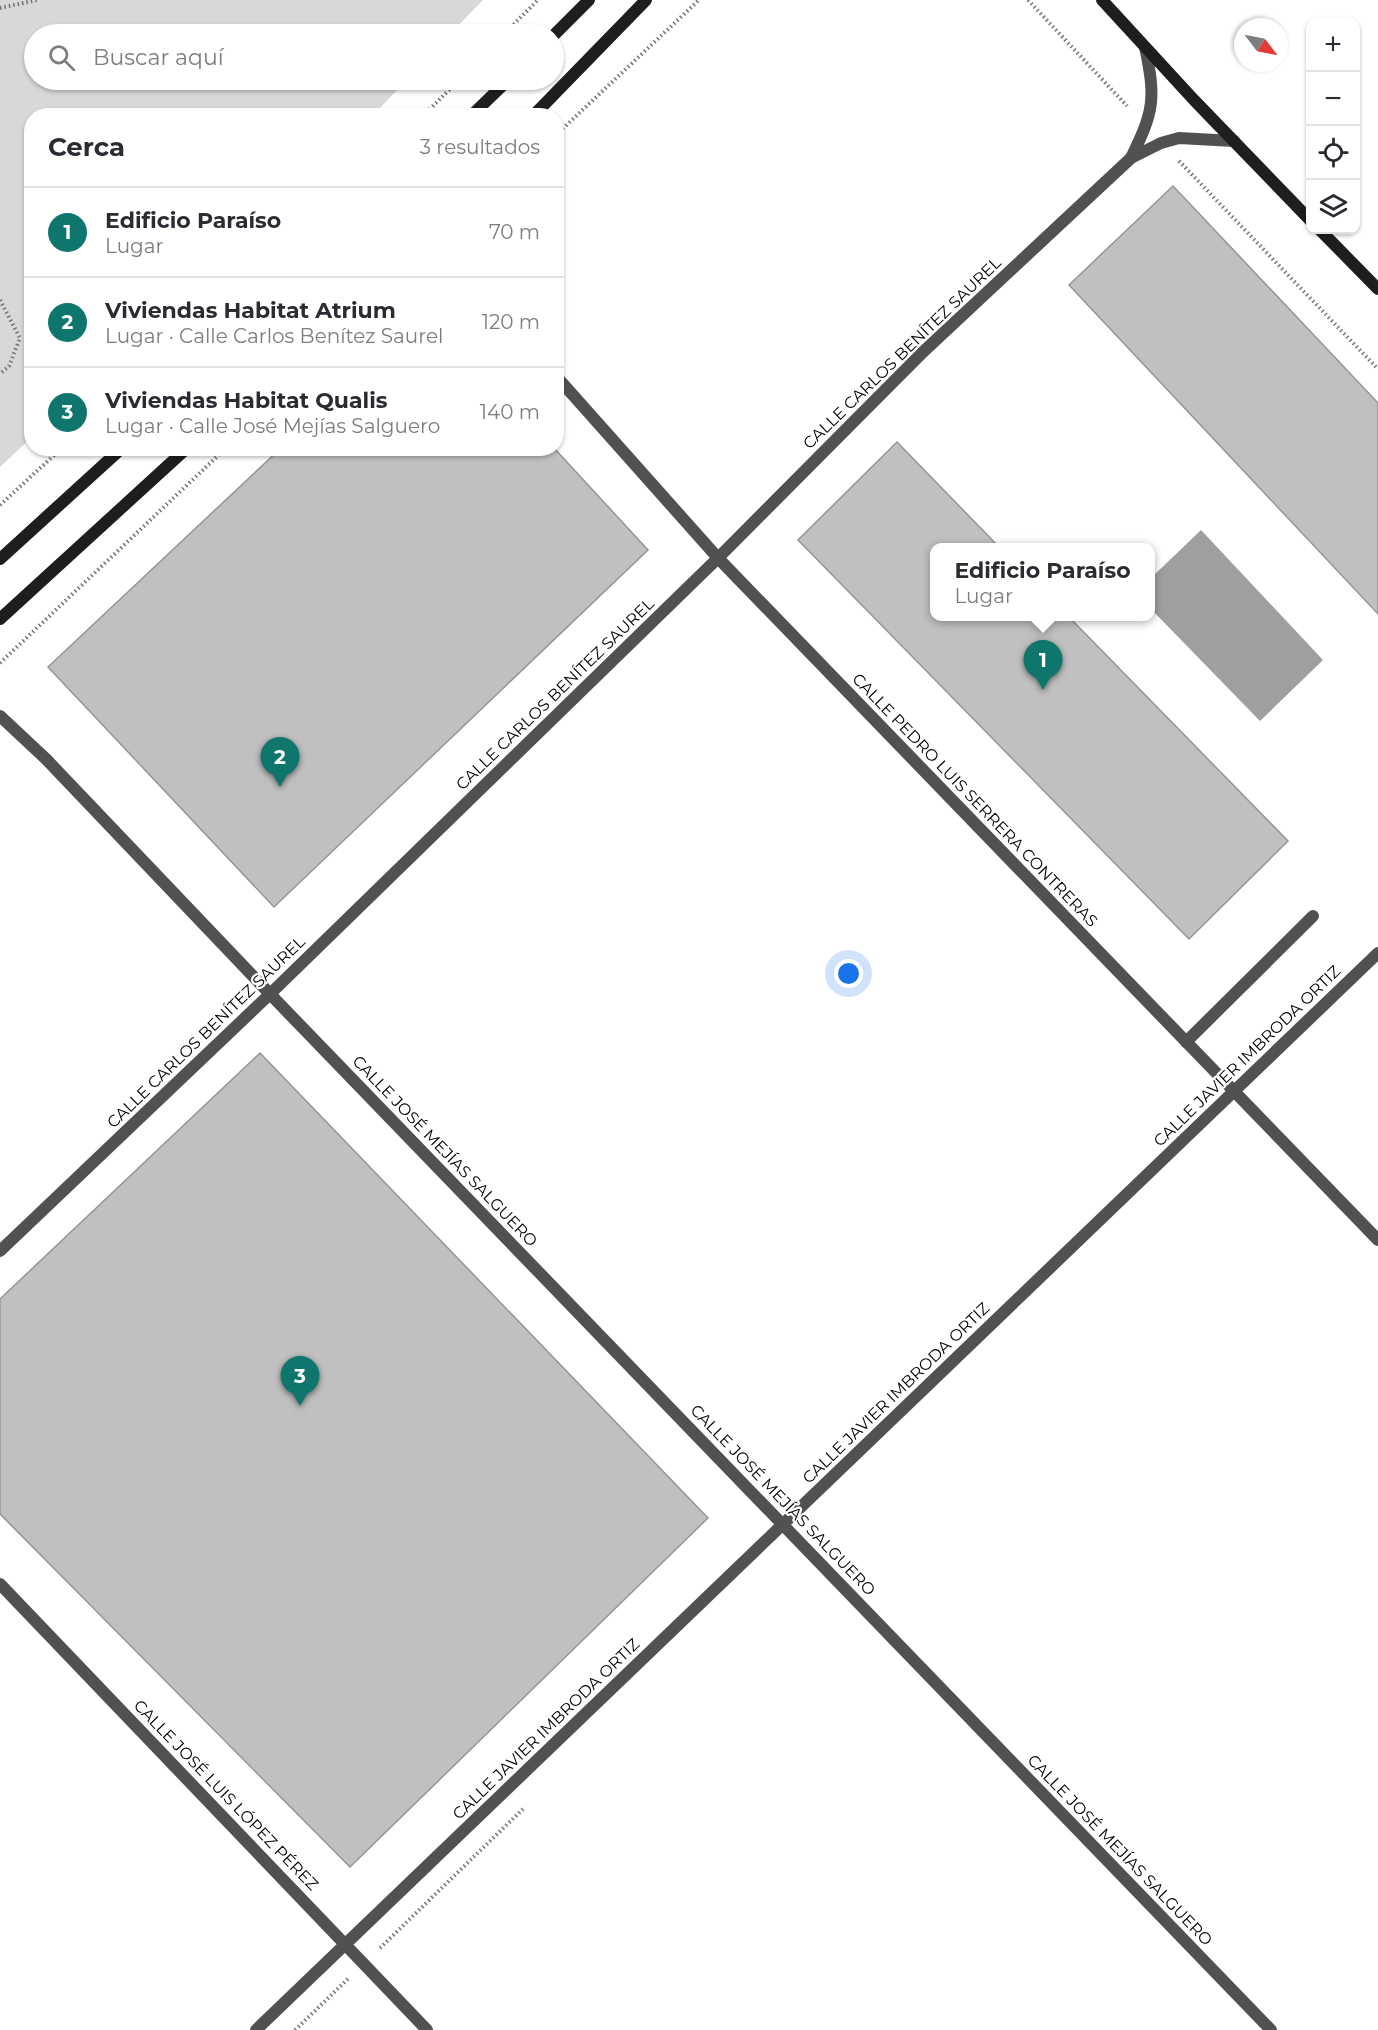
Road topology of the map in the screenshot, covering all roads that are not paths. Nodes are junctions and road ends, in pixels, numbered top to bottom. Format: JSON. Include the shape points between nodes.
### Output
{"nodes":[{"id":1,"x":589,"y":0,"type":"edge"},
{"id":2,"x":646,"y":0,"type":"edge"},
{"id":3,"x":1102,"y":0,"type":"edge"},
{"id":4,"x":564,"y":24,"type":"edge"},
{"id":5,"x":1145,"y":47,"type":"junction"},
{"id":6,"x":564,"y":84,"type":"edge"},
{"id":7,"x":498,"y":90,"type":"edge"},
{"id":8,"x":558,"y":90,"type":"edge"},
{"id":9,"x":479,"y":108,"type":"edge"},
{"id":10,"x":541,"y":108,"type":"edge"},
{"id":11,"x":1234,"y":141,"type":"junction"},
{"id":12,"x":1131,"y":158,"type":"junction"},
{"id":13,"x":1306,"y":215,"type":"edge"},
{"id":14,"x":1324,"y":234,"type":"edge"},
{"id":15,"x":1378,"y":289,"type":"edge"},
{"id":16,"x":564,"y":385,"type":"edge"},
{"id":17,"x":113,"y":456,"type":"edge"},
{"id":18,"x":178,"y":456,"type":"edge"},
{"id":19,"x":718,"y":558,"type":"junction"},
{"id":20,"x":0,"y":559,"type":"edge"},
{"id":21,"x":0,"y":619,"type":"edge"},
{"id":22,"x":0,"y":716,"type":"edge"},
{"id":23,"x":1313,"y":916,"type":"dead end"},
{"id":24,"x":1378,"y":953,"type":"edge"},
{"id":25,"x":270,"y":994,"type":"junction"},
{"id":26,"x":1186,"y":1042,"type":"junction"},
{"id":27,"x":1234,"y":1092,"type":"junction"},
{"id":28,"x":1378,"y":1240,"type":"edge"},
{"id":29,"x":0,"y":1251,"type":"edge"},
{"id":30,"x":783,"y":1524,"type":"junction"},
{"id":31,"x":0,"y":1584,"type":"edge"},
{"id":32,"x":346,"y":1943,"type":"junction"},
{"id":33,"x":256,"y":2030,"type":"edge"},
{"id":34,"x":427,"y":2030,"type":"edge"},
{"id":35,"x":1271,"y":2030,"type":"edge"}],
"edges":[{"from":1,"to":4,"type":"main road"},
{"from":2,"to":6,"type":"main road"},
{"from":3,"to":5,"type":"main road"},
{"from":5,"to":11,"type":"main road"},
{"from":5,"to":12,"type":"street","name":"CALLE CARLOS BENÍTEZ SAUREL","via":[[1152,82],[1151,112]]},
{"from":7,"to":9,"type":"main road"},
{"from":8,"to":10,"type":"main road"},
{"from":11,"to":12,"type":"street","name":"CALLE CARLOS BENÍTEZ SAUREL","via":[[1179,138]]},
{"from":11,"to":13,"type":"main road"},
{"from":12,"to":19,"type":"street","name":"CALLE CARLOS BENÍTEZ SAUREL","via":[[923,352]]},
{"from":14,"to":15,"type":"main road"},
{"from":16,"to":19,"type":"street","name":"CALLE PEDRO LUIS SERRERA CONTRERAS"},
{"from":17,"to":20,"type":"main road"},
{"from":18,"to":21,"type":"main road"},
{"from":19,"to":25,"type":"street","name":"CALLE CARLOS BENÍTEZ SAUREL"},
{"from":19,"to":26,"type":"street","name":"CALLE PEDRO LUIS SERRERA CONTRERAS"},
{"from":22,"to":25,"type":"street","name":"CALLE JOSÉ MEJÍAS SALGUERO","via":[[47,760]]},
{"from":23,"to":26,"type":"street"},
{"from":24,"to":27,"type":"street","name":"CALLE JAVIER IMBRODA ORTIZ"},
{"from":25,"to":29,"type":"street","name":"CALLE CARLOS BENÍTEZ SAUREL"},
{"from":25,"to":30,"type":"street","name":"CALLE JOSÉ MEJÍAS SALGUERO"},
{"from":26,"to":27,"type":"street","name":"CALLE PEDRO LUIS SERRERA CONTRERAS"},
{"from":27,"to":28,"type":"street","name":"CALLE PEDRO LUIS SERRERA CONTRERAS"},
{"from":27,"to":30,"type":"street","name":"CALLE JAVIER IMBRODA ORTIZ"},
{"from":30,"to":32,"type":"street","name":"CALLE JAVIER IMBRODA ORTIZ"},
{"from":30,"to":35,"type":"street","name":"CALLE JOSÉ MEJÍAS SALGUERO"},
{"from":31,"to":32,"type":"street","name":"CALLE JOSÉ LUIS LÓPEZ PÉREZ"},
{"from":32,"to":33,"type":"street","name":"CALLE JAVIER IMBRODA ORTIZ"},
{"from":32,"to":34,"type":"street","name":"CALLE JOSÉ LUIS LÓPEZ PÉREZ"}]}
